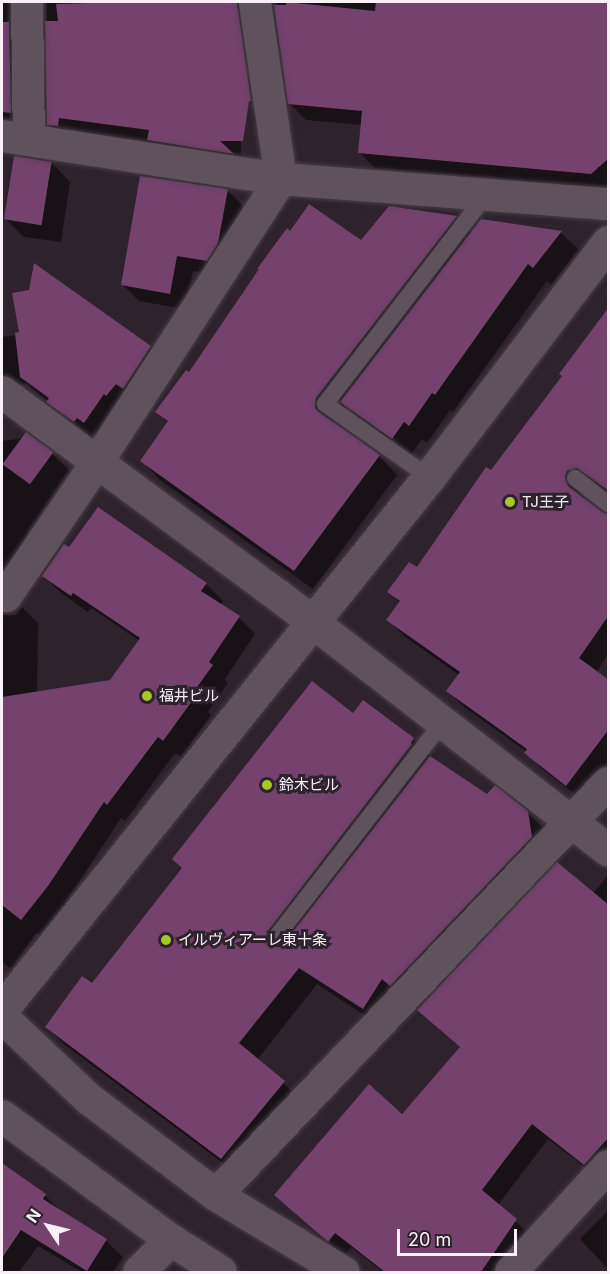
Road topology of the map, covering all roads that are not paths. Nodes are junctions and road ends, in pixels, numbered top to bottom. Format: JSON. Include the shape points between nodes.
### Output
{"nodes":[{"id":1,"x":27,"y":2,"type":"edge"},
{"id":2,"x":255,"y":2,"type":"edge"},
{"id":3,"x":15,"y":138,"type":"edge"},
{"id":4,"x":281,"y":179,"type":"junction"},
{"id":5,"x":486,"y":195,"type":"junction"},
{"id":6,"x":609,"y":204,"type":"edge"},
{"id":7,"x":609,"y":242,"type":"edge"},
{"id":8,"x":2,"y":392,"type":"edge"},
{"id":9,"x":98,"y":461,"type":"junction"},
{"id":10,"x":429,"y":477,"type":"junction"},
{"id":11,"x":575,"y":478,"type":"dead end"},
{"id":12,"x":609,"y":504,"type":"edge"},
{"id":13,"x":2,"y":596,"type":"edge"},
{"id":14,"x":311,"y":622,"type":"junction"},
{"id":15,"x":442,"y":723,"type":"junction"},
{"id":16,"x":609,"y":783,"type":"edge"},
{"id":17,"x":572,"y":821,"type":"junction"},
{"id":18,"x":609,"y":850,"type":"edge"},
{"id":19,"x":276,"y":937,"type":"dead end"},
{"id":20,"x":2,"y":1009,"type":"edge"},
{"id":21,"x":2,"y":1017,"type":"edge"},
{"id":22,"x":2,"y":1116,"type":"edge"},
{"id":23,"x":609,"y":1166,"type":"edge"},
{"id":24,"x":216,"y":1195,"type":"junction"},
{"id":25,"x":171,"y":1240,"type":"junction"},
{"id":26,"x":139,"y":1272,"type":"edge"},
{"id":27,"x":221,"y":1272,"type":"edge"},
{"id":28,"x":343,"y":1272,"type":"edge"},
{"id":29,"x":511,"y":1272,"type":"edge"}],
"edges":[{"from":1,"to":3,"type":"street"},
{"from":2,"to":4,"type":"street"},
{"from":3,"to":4,"type":"street"},
{"from":4,"to":5,"type":"street"},
{"from":4,"to":9,"type":"street"},
{"from":5,"to":6,"type":"street"},
{"from":5,"to":10,"type":"lane","via":[[325,404]]},
{"from":7,"to":10,"type":"street"},
{"from":8,"to":9,"type":"street"},
{"from":9,"to":13,"type":"street","via":[[6,596]]},
{"from":9,"to":14,"type":"street"},
{"from":10,"to":14,"type":"street"},
{"from":11,"to":12,"type":"lane"},
{"from":14,"to":15,"type":"street"},
{"from":14,"to":20,"type":"street"},
{"from":15,"to":17,"type":"street"},
{"from":15,"to":19,"type":"lane"},
{"from":16,"to":17,"type":"street"},
{"from":17,"to":18,"type":"street"},
{"from":17,"to":24,"type":"street"},
{"from":21,"to":24,"type":"street","via":[[89,1099]]},
{"from":22,"to":25,"type":"street"},
{"from":23,"to":29,"type":"street"},
{"from":24,"to":28,"type":"street"},
{"from":25,"to":26,"type":"street"},
{"from":25,"to":27,"type":"street"}]}
